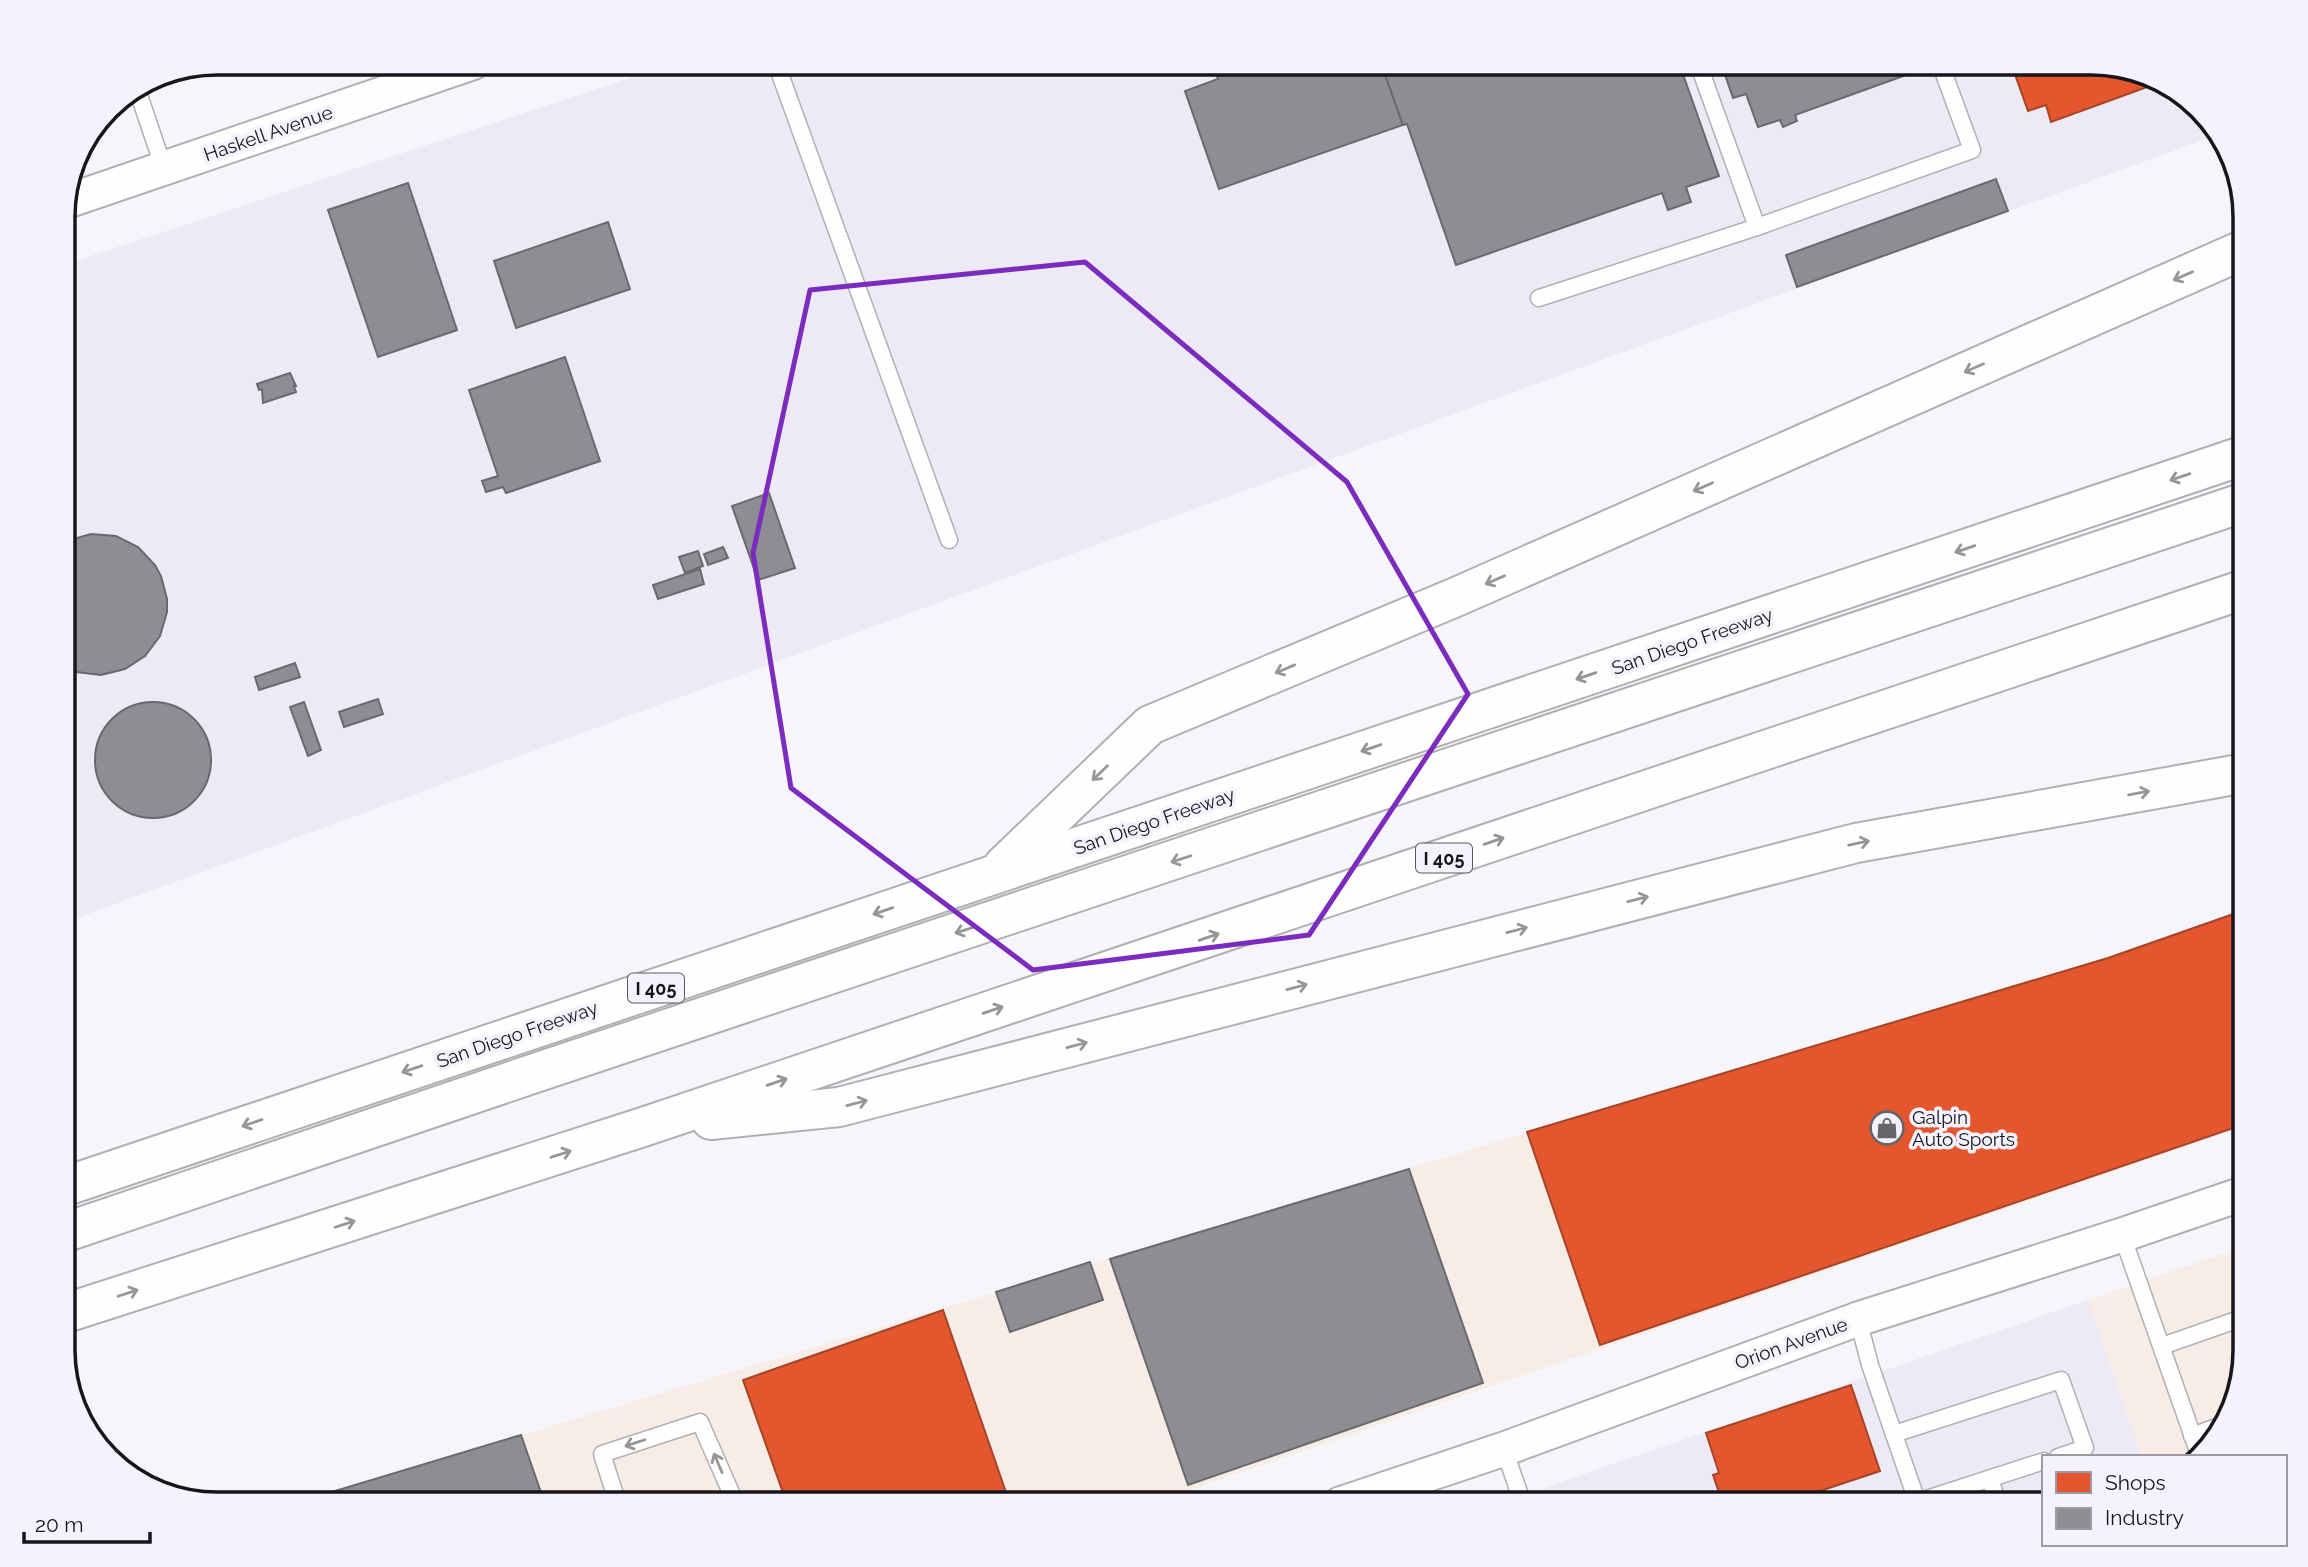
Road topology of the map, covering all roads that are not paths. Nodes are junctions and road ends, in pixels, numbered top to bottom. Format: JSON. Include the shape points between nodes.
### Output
{"nodes":[{"id":1,"x":1702,"y":75,"type":"edge"},
{"id":2,"x":1944,"y":75,"type":"edge"},
{"id":3,"x":435,"y":76,"type":"edge"},
{"id":4,"x":781,"y":76,"type":"edge"},
{"id":5,"x":140,"y":98,"type":"edge"},
{"id":6,"x":164,"y":169,"type":"junction"},
{"id":7,"x":76,"y":198,"type":"edge"},
{"id":8,"x":1757,"y":227,"type":"junction"},
{"id":9,"x":2233,"y":254,"type":"edge"},
{"id":10,"x":1539,"y":298,"type":"dead end"},
{"id":11,"x":2233,"y":459,"type":"edge"},
{"id":12,"x":2233,"y":506,"type":"edge"},
{"id":13,"x":2233,"y":530,"type":"edge"},
{"id":14,"x":948,"y":540,"type":"dead end"},
{"id":15,"x":2233,"y":593,"type":"edge"},
{"id":16,"x":2233,"y":775,"type":"edge"},
{"id":17,"x":994,"y":874,"type":"junction"},
{"id":18,"x":643,"y":1127,"type":"junction"},
{"id":19,"x":76,"y":1183,"type":"edge"},
{"id":20,"x":2233,"y":1197,"type":"edge"},
{"id":21,"x":76,"y":1229,"type":"edge"},
{"id":22,"x":2122,"y":1235,"type":"junction"},
{"id":23,"x":76,"y":1251,"type":"edge"},
{"id":24,"x":76,"y":1310,"type":"edge"},
{"id":25,"x":1858,"y":1319,"type":"junction"},
{"id":26,"x":2233,"y":1321,"type":"edge"},
{"id":27,"x":2162,"y":1346,"type":"junction"},
{"id":28,"x":2208,"y":1430,"type":"edge"},
{"id":29,"x":1894,"y":1434,"type":"junction"},
{"id":30,"x":2192,"y":1436,"type":"junction"},
{"id":31,"x":2196,"y":1445,"type":"edge"},
{"id":32,"x":1504,"y":1448,"type":"junction"},
{"id":33,"x":2064,"y":1455,"type":"edge"},
{"id":34,"x":2042,"y":1462,"type":"edge"},
{"id":35,"x":1990,"y":1479,"type":"junction"},
{"id":36,"x":614,"y":1492,"type":"edge"},
{"id":37,"x":731,"y":1492,"type":"edge"},
{"id":38,"x":1375,"y":1492,"type":"edge"},
{"id":39,"x":1519,"y":1492,"type":"edge"},
{"id":40,"x":1914,"y":1492,"type":"edge"},
{"id":41,"x":1951,"y":1492,"type":"edge"},
{"id":42,"x":1994,"y":1492,"type":"edge"}],
"edges":[{"from":1,"to":8,"type":"lane"},
{"from":2,"to":8,"type":"lane","via":[[1972,150]]},
{"from":3,"to":6,"type":"street","name":"Haskell Avenue"},
{"from":4,"to":14,"type":"lane"},
{"from":5,"to":6,"type":"lane"},
{"from":6,"to":7,"type":"street","name":"Haskell Avenue"},
{"from":8,"to":10,"type":"lane"},
{"from":9,"to":17,"type":"highway","one_way":true,"via":[[1456,597],[1150,725]]},
{"from":11,"to":17,"type":"highway","name":"San Diego Freeway","number":"I 405","one_way":true},
{"from":12,"to":21,"type":"highway","one_way":true},
{"from":13,"to":23,"type":"highway","via":[[1003,946]]},
{"from":18,"to":15,"type":"highway","number":"I 405","one_way":true},
{"from":18,"to":16,"type":"highway","one_way":true,"via":[[839,1107],[1856,843]]},
{"from":17,"to":19,"type":"highway","name":"San Diego Freeway","number":"I 405","one_way":true},
{"from":24,"to":18,"type":"highway","number":"I 405","one_way":true},
{"from":20,"to":22,"type":"street","name":"Orion Avenue"},
{"from":22,"to":25,"type":"street","name":"Orion Avenue"},
{"from":22,"to":27,"type":"lane"},
{"from":25,"to":29,"type":"lane"},
{"from":25,"to":32,"type":"street","name":"Orion Avenue"},
{"from":26,"to":27,"type":"lane"},
{"from":27,"to":30,"type":"lane"},
{"from":28,"to":30,"type":"lane"},
{"from":29,"to":33,"type":"lane","via":[[2061,1380],[2085,1448]]},
{"from":29,"to":40,"type":"lane"},
{"from":30,"to":31,"type":"lane"},
{"from":32,"to":38,"type":"street","name":"Orion Avenue"},
{"from":32,"to":39,"type":"lane"},
{"from":34,"to":35,"type":"lane"},
{"from":35,"to":41,"type":"lane"},
{"from":35,"to":42,"type":"lane"},
{"from":37,"to":36,"type":"lane","one_way":true,"via":[[700,1422],[602,1454]]}]}
